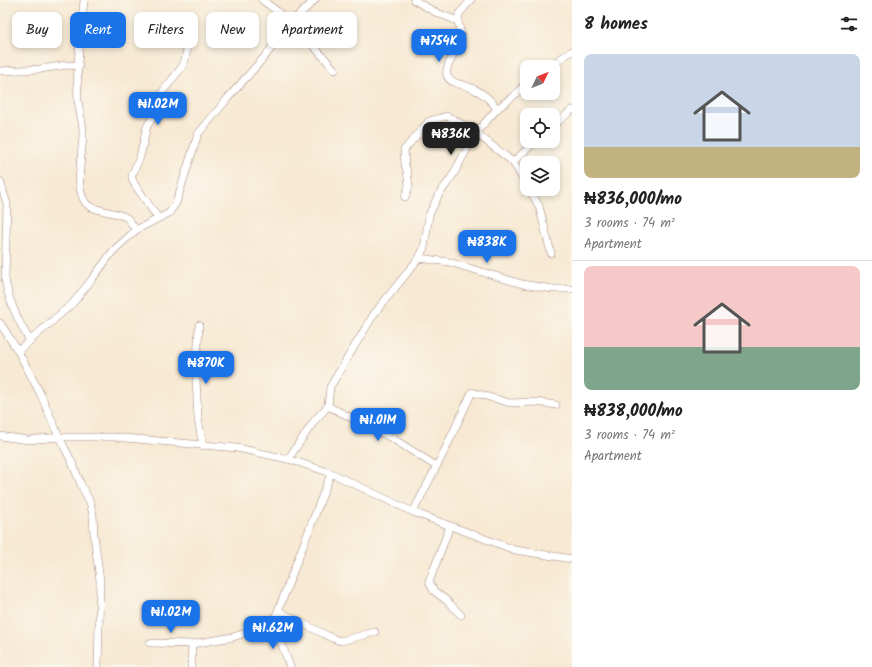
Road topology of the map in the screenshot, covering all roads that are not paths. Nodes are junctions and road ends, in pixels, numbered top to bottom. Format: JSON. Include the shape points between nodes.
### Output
{"nodes":[{"id":1,"x":84,"y":0,"type":"edge"},
{"id":2,"x":262,"y":0,"type":"edge"},
{"id":3,"x":315,"y":0,"type":"edge"},
{"id":4,"x":414,"y":0,"type":"edge"},
{"id":5,"x":471,"y":0,"type":"edge"},
{"id":6,"x":278,"y":12,"type":"edge"},
{"id":7,"x":302,"y":12,"type":"edge"},
{"id":8,"x":458,"y":20,"type":"junction"},
{"id":9,"x":187,"y":48,"type":"edge"},
{"id":10,"x":271,"y":48,"type":"edge"},
{"id":11,"x":315,"y":48,"type":"edge"},
{"id":12,"x":572,"y":51,"type":"edge"},
{"id":13,"x":558,"y":60,"type":"edge"},
{"id":14,"x":79,"y":66,"type":"junction"},
{"id":15,"x":335,"y":70,"type":"dead end"},
{"id":16,"x":0,"y":71,"type":"edge"},
{"id":17,"x":520,"y":90,"type":"edge"},
{"id":18,"x":498,"y":109,"type":"junction"},
{"id":19,"x":572,"y":110,"type":"edge"},
{"id":20,"x":560,"y":120,"type":"edge"},
{"id":21,"x":478,"y":134,"type":"junction"},
{"id":22,"x":528,"y":148,"type":"edge"},
{"id":23,"x":513,"y":162,"type":"junction"},
{"id":24,"x":520,"y":174,"type":"edge"},
{"id":25,"x":0,"y":182,"type":"edge"},
{"id":26,"x":533,"y":196,"type":"edge"},
{"id":27,"x":405,"y":197,"type":"dead end"},
{"id":28,"x":158,"y":218,"type":"junction"},
{"id":29,"x":136,"y":230,"type":"junction"},
{"id":30,"x":551,"y":253,"type":"dead end"},
{"id":31,"x":419,"y":258,"type":"junction"},
{"id":32,"x":572,"y":289,"type":"edge"},
{"id":33,"x":199,"y":325,"type":"dead end"},
{"id":34,"x":1,"y":328,"type":"edge"},
{"id":35,"x":30,"y":341,"type":"junction"},
{"id":36,"x":18,"y":351,"type":"junction"},
{"id":37,"x":556,"y":405,"type":"dead end"},
{"id":38,"x":328,"y":406,"type":"junction"},
{"id":39,"x":0,"y":436,"type":"edge"},
{"id":40,"x":59,"y":437,"type":"junction"},
{"id":41,"x":203,"y":446,"type":"junction"},
{"id":42,"x":288,"y":459,"type":"junction"},
{"id":43,"x":436,"y":466,"type":"junction"},
{"id":44,"x":331,"y":473,"type":"junction"},
{"id":45,"x":412,"y":512,"type":"junction"},
{"id":46,"x":450,"y":526,"type":"junction"},
{"id":47,"x":572,"y":559,"type":"edge"},
{"id":48,"x":278,"y":611,"type":"junction"},
{"id":49,"x":461,"y":615,"type":"dead end"},
{"id":50,"x":271,"y":625,"type":"junction"},
{"id":51,"x":375,"y":632,"type":"dead end"},
{"id":52,"x":150,"y":643,"type":"dead end"},
{"id":53,"x":192,"y":644,"type":"junction"},
{"id":54,"x":98,"y":667,"type":"edge"},
{"id":55,"x":191,"y":667,"type":"edge"},
{"id":56,"x":290,"y":667,"type":"edge"}],
"edges":[{"from":1,"to":14,"type":"street"},
{"from":2,"to":6,"type":"street"},
{"from":3,"to":7,"type":"street"},
{"from":4,"to":8,"type":"street","via":[[437,13]]},
{"from":5,"to":8,"type":"street","via":[[459,14]]},
{"from":8,"to":18,"type":"street","via":[[461,34],[447,68],[448,78],[453,83],[480,91],[492,100]]},
{"from":9,"to":28,"type":"street","via":[[185,60],[163,91],[147,126],[140,157],[132,175],[135,185]]},
{"from":10,"to":28,"type":"street","via":[[198,134],[176,203],[169,213]]},
{"from":11,"to":15,"type":"street"},
{"from":12,"to":13,"type":"street"},
{"from":14,"to":16,"type":"street"},
{"from":14,"to":29,"type":"street","via":[[78,99],[83,133],[80,165],[82,196],[87,205],[127,218]]},
{"from":17,"to":18,"type":"street"},
{"from":18,"to":21,"type":"street"},
{"from":19,"to":20,"type":"street"},
{"from":21,"to":23,"type":"street"},
{"from":21,"to":27,"type":"street","via":[[447,116],[429,121],[404,150],[409,186]]},
{"from":21,"to":31,"type":"street","via":[[438,196],[429,215],[424,248]]},
{"from":22,"to":23,"type":"street"},
{"from":23,"to":24,"type":"street"},
{"from":25,"to":35,"type":"street","via":[[7,204],[6,289],[18,321]]},
{"from":26,"to":30,"type":"street","via":[[539,206]]},
{"from":28,"to":29,"type":"street"},
{"from":29,"to":35,"type":"street","via":[[113,251],[72,303]]},
{"from":31,"to":32,"type":"street","via":[[449,262],[522,284]]},
{"from":31,"to":38,"type":"street","via":[[374,314],[330,387]]},
{"from":33,"to":41,"type":"street","via":[[196,385]]},
{"from":34,"to":36,"type":"street"},
{"from":35,"to":36,"type":"street"},
{"from":36,"to":40,"type":"street"},
{"from":37,"to":43,"type":"street","via":[[536,402],[510,403],[472,392]]},
{"from":38,"to":42,"type":"street"},
{"from":38,"to":43,"type":"street","via":[[395,440]]},
{"from":39,"to":40,"type":"street","via":[[28,440]]},
{"from":40,"to":41,"type":"street","via":[[114,437]]},
{"from":40,"to":54,"type":"street","via":[[90,502],[93,515],[100,581]]},
{"from":41,"to":42,"type":"street","via":[[237,448]]},
{"from":42,"to":44,"type":"street"},
{"from":43,"to":45,"type":"street"},
{"from":44,"to":45,"type":"street"},
{"from":44,"to":48,"type":"street"},
{"from":45,"to":46,"type":"street"},
{"from":46,"to":47,"type":"street","via":[[515,550]]},
{"from":46,"to":49,"type":"street","via":[[429,582]]},
{"from":48,"to":50,"type":"street"},
{"from":48,"to":51,"type":"street","via":[[341,641]]},
{"from":50,"to":53,"type":"street","via":[[233,637]]},
{"from":50,"to":56,"type":"street"},
{"from":52,"to":53,"type":"street"},
{"from":53,"to":55,"type":"street"}]}
